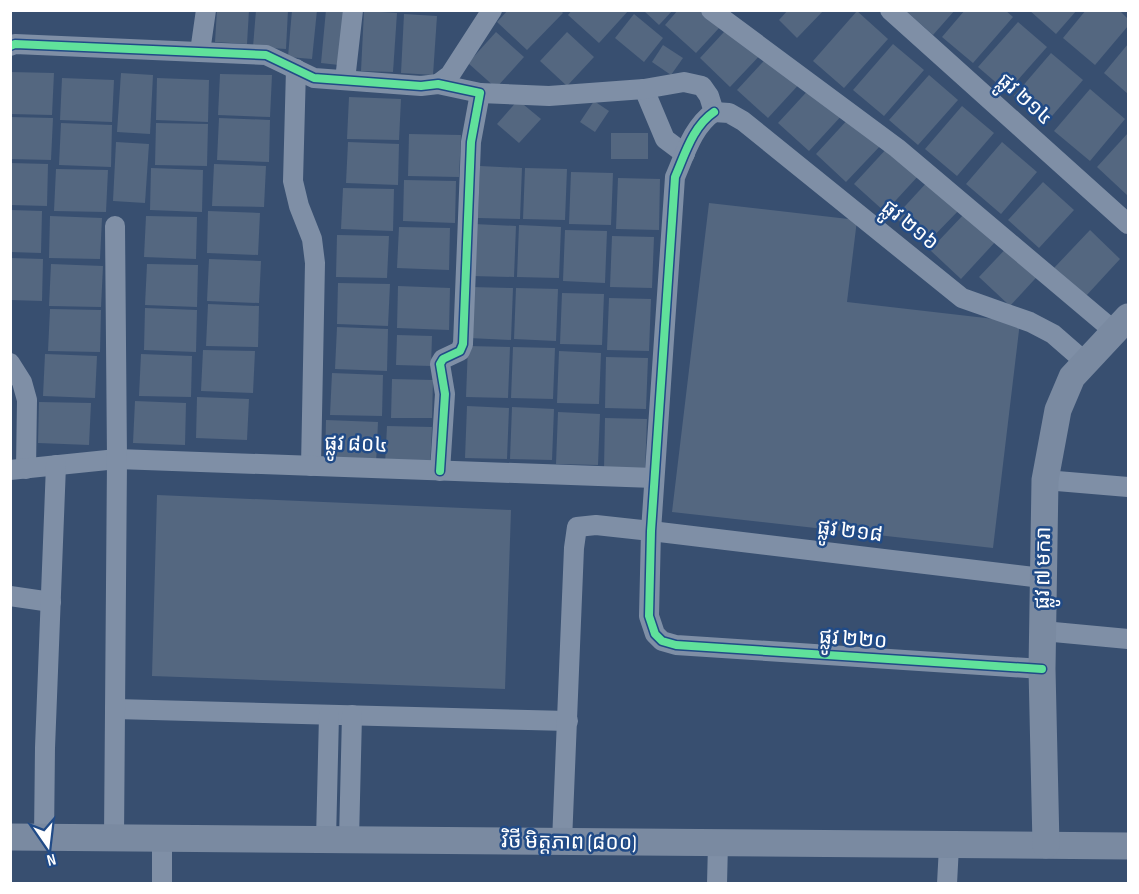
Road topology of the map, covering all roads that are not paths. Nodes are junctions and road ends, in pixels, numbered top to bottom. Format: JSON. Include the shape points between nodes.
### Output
{"nodes":[{"id":1,"x":206,"y":10,"type":"edge"},
{"id":2,"x":353,"y":10,"type":"edge"},
{"id":3,"x":492,"y":10,"type":"edge"},
{"id":4,"x":711,"y":10,"type":"edge"},
{"id":5,"x":890,"y":10,"type":"edge"},
{"id":6,"x":10,"y":46,"type":"edge"},
{"id":7,"x":200,"y":52,"type":"junction"},
{"id":8,"x":296,"y":69,"type":"junction"},
{"id":9,"x":345,"y":80,"type":"junction"},
{"id":10,"x":438,"y":84,"type":"junction"},
{"id":11,"x":644,"y":89,"type":"junction"},
{"id":12,"x":480,"y":93,"type":"junction"},
{"id":13,"x":714,"y":112,"type":"junction"},
{"id":14,"x":685,"y":154,"type":"junction"},
{"id":15,"x":1128,"y":224,"type":"edge"},
{"id":16,"x":115,"y":226,"type":"dead end"},
{"id":17,"x":1121,"y":324,"type":"edge"},
{"id":18,"x":1084,"y":361,"type":"junction"},
{"id":19,"x":10,"y":363,"type":"edge"},
{"id":20,"x":117,"y":459,"type":"junction"},
{"id":21,"x":56,"y":465,"type":"junction"},
{"id":22,"x":311,"y":466,"type":"junction"},
{"id":23,"x":18,"y":470,"type":"edge"},
{"id":24,"x":440,"y":471,"type":"junction"},
{"id":25,"x":654,"y":478,"type":"junction"},
{"id":26,"x":1044,"y":480,"type":"junction"},
{"id":27,"x":1128,"y":487,"type":"edge"},
{"id":28,"x":651,"y":531,"type":"junction"},
{"id":29,"x":1042,"y":578,"type":"junction"},
{"id":30,"x":10,"y":596,"type":"edge"},
{"id":31,"x":51,"y":602,"type":"junction"},
{"id":32,"x":1042,"y":631,"type":"junction"},
{"id":33,"x":1128,"y":639,"type":"edge"},
{"id":34,"x":1042,"y":669,"type":"junction"},
{"id":35,"x":115,"y":709,"type":"junction"},
{"id":36,"x":329,"y":715,"type":"junction"},
{"id":37,"x":352,"y":715,"type":"junction"},
{"id":38,"x":567,"y":721,"type":"junction"},
{"id":39,"x":10,"y":837,"type":"edge"},
{"id":40,"x":44,"y":837,"type":"junction"},
{"id":41,"x":114,"y":838,"type":"junction"},
{"id":42,"x":162,"y":838,"type":"junction"},
{"id":43,"x":337,"y":840,"type":"junction"},
{"id":44,"x":562,"y":842,"type":"junction"},
{"id":45,"x":718,"y":844,"type":"junction"},
{"id":46,"x":1046,"y":845,"type":"junction"},
{"id":47,"x":948,"y":846,"type":"junction"},
{"id":48,"x":1128,"y":846,"type":"edge"},
{"id":49,"x":162,"y":884,"type":"edge"},
{"id":50,"x":717,"y":884,"type":"edge"},
{"id":51,"x":947,"y":884,"type":"edge"}],
"edges":[{"from":1,"to":7,"type":"street"},
{"from":2,"to":9,"type":"street"},
{"from":3,"to":10,"type":"street","via":[[450,75]]},
{"from":4,"to":17,"type":"street","via":[[897,148]]},
{"from":5,"to":15,"type":"street","name":"ផ្លូវ ២១៤"},
{"from":6,"to":7,"type":"street"},
{"from":7,"to":8,"type":"street","via":[[266,55]]},
{"from":8,"to":9,"type":"street","via":[[314,78]]},
{"from":8,"to":22,"type":"street","via":[[293,181],[298,206],[312,238],[315,263]]},
{"from":9,"to":10,"type":"street"},
{"from":10,"to":12,"type":"street"},
{"from":11,"to":12,"type":"street","via":[[549,96]]},
{"from":11,"to":13,"type":"street","via":[[684,82],[702,86]]},
{"from":11,"to":14,"type":"street","via":[[665,139]]},
{"from":12,"to":24,"type":"street","via":[[471,142],[463,344],[460,351],[440,364],[445,394]]},
{"from":13,"to":14,"type":"street","via":[[696,130]]},
{"from":13,"to":18,"type":"street","name":"ផ្លូវ ២១៦","via":[[729,113],[743,121],[962,298],[1030,321],[1053,334]]},
{"from":14,"to":25,"type":"street","via":[[675,177]]},
{"from":16,"to":20,"type":"street"},
{"from":17,"to":18,"type":"main road","name":"ផ្លូវ ៧ មករា"},
{"from":18,"to":26,"type":"main road","name":"ផ្លូវ ៧ មករា","via":[[1072,377],[1058,410]]},
{"from":19,"to":23,"type":"street","via":[[27,400]]},
{"from":20,"to":21,"type":"street","name":"ផ្លូវ ៨០៤"},
{"from":20,"to":22,"type":"street","name":"ផ្លូវ ៨០៤"},
{"from":20,"to":35,"type":"street"},
{"from":21,"to":23,"type":"street","name":"ផ្លូវ ៨០៤"},
{"from":21,"to":31,"type":"street"},
{"from":22,"to":24,"type":"street","name":"ផ្លូវ ៨០៤"},
{"from":24,"to":25,"type":"street","name":"ផ្លូវ ៨០៤"},
{"from":25,"to":28,"type":"street"},
{"from":26,"to":27,"type":"street"},
{"from":26,"to":29,"type":"main road","name":"ផ្លូវ ៧ មករា"},
{"from":28,"to":29,"type":"street","name":"ផ្លូវ ២១៨"},
{"from":28,"to":34,"type":"street","name":"ផ្លូវ ២២០","via":[[649,616],[662,641]]},
{"from":28,"to":38,"type":"street","name":"ផ្លូវ ២១៨","via":[[596,525],[577,527]]},
{"from":29,"to":32,"type":"main road","name":"ផ្លូវ ៧ មករា"},
{"from":30,"to":31,"type":"street"},
{"from":31,"to":40,"type":"street"},
{"from":32,"to":33,"type":"street"},
{"from":32,"to":34,"type":"main road","name":"ផ្លូវ ៧ មករា"},
{"from":34,"to":46,"type":"main road","name":"ផ្លូវ ៧ មករា"},
{"from":35,"to":36,"type":"street"},
{"from":35,"to":41,"type":"street"},
{"from":36,"to":37,"type":"street"},
{"from":36,"to":43,"type":"street"},
{"from":37,"to":38,"type":"street"},
{"from":37,"to":43,"type":"street"},
{"from":38,"to":44,"type":"street"},
{"from":39,"to":40,"type":"main road","name":"វិថី មិត្តភាព (៨០០)"},
{"from":40,"to":41,"type":"main road","name":"វិថី មិត្តភាព (៨០០)"},
{"from":41,"to":42,"type":"main road","name":"វិថី មិត្តភាព (៨០០)"},
{"from":42,"to":43,"type":"main road","name":"វិថី មិត្តភាព (៨០០)"},
{"from":42,"to":49,"type":"street"},
{"from":43,"to":44,"type":"main road","name":"វិថី មិត្តភាព (៨០០)"},
{"from":44,"to":45,"type":"main road","name":"វិថី មិត្តភាព (៨០០)"},
{"from":45,"to":47,"type":"main road","name":"វិថី មិត្តភាព (៨០០)"},
{"from":45,"to":50,"type":"street"},
{"from":46,"to":47,"type":"main road","name":"វិថី មិត្តភាព (៨០០)"},
{"from":46,"to":48,"type":"main road","name":"វិថី មិត្តភាព (៨០០)"},
{"from":47,"to":51,"type":"street"}]}
